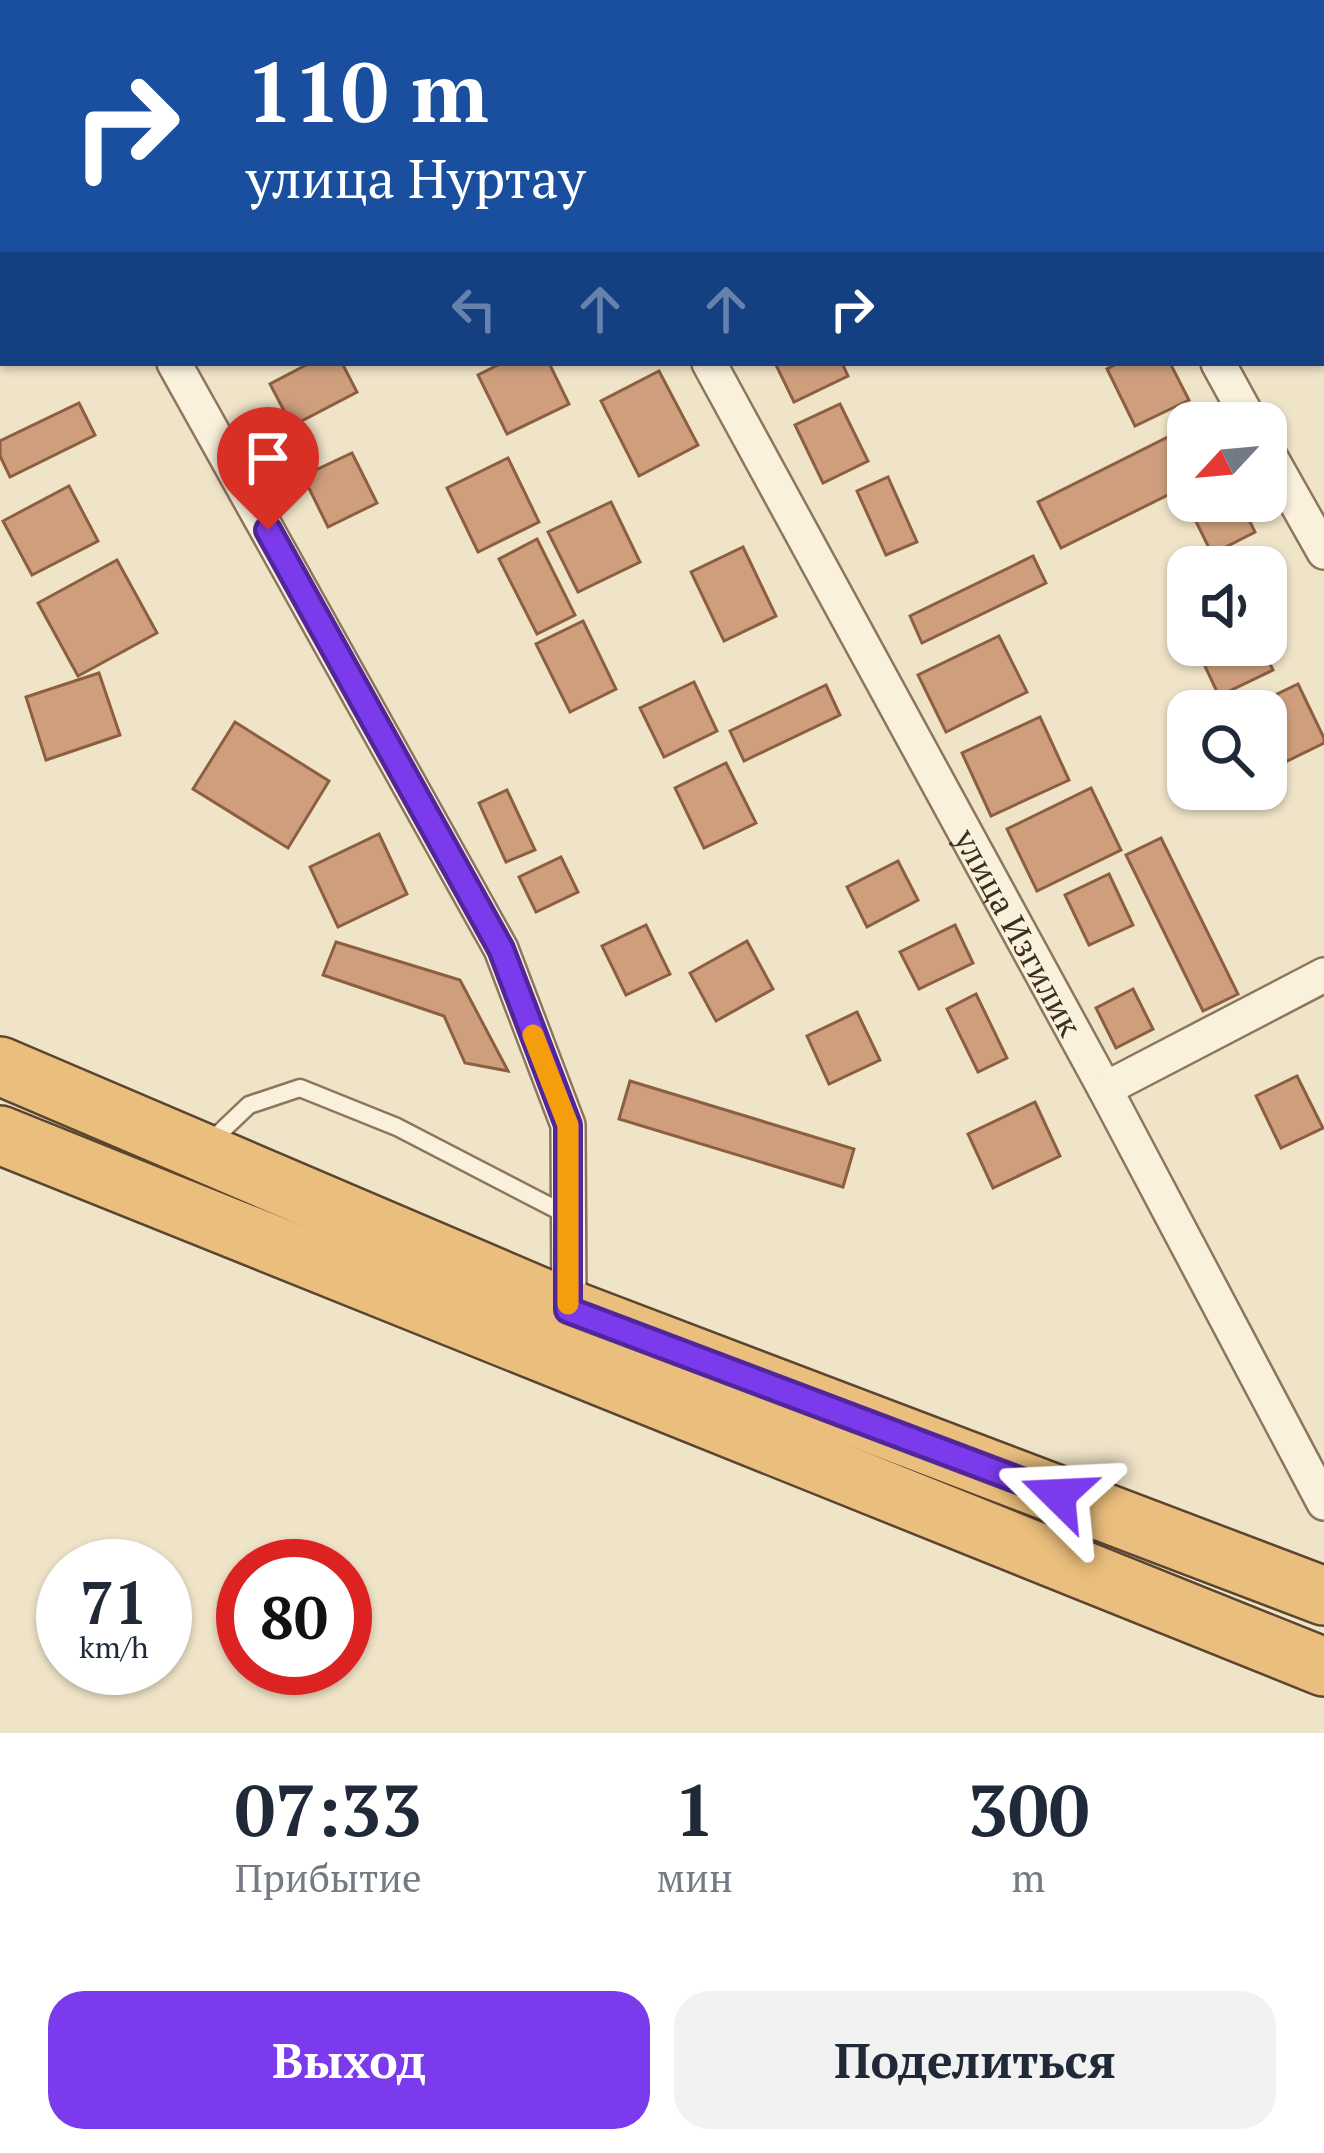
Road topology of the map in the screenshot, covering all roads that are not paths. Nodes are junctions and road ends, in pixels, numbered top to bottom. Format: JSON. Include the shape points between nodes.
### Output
{"nodes":[{"id":1,"x":177,"y":366,"type":"edge"},
{"id":2,"x":711,"y":366,"type":"edge"},
{"id":3,"x":1220,"y":366,"type":"edge"},
{"id":4,"x":1239,"y":402,"type":"edge"},
{"id":5,"x":1287,"y":486,"type":"edge"},
{"id":6,"x":1324,"y":552,"type":"edge"},
{"id":7,"x":1324,"y":974,"type":"edge"},
{"id":8,"x":0,"y":1066,"type":"edge"},
{"id":9,"x":1105,"y":1089,"type":"junction"},
{"id":10,"x":0,"y":1135,"type":"edge"},
{"id":11,"x":200,"y":1152,"type":"junction"},
{"id":12,"x":568,"y":1216,"type":"junction"},
{"id":13,"x":568,"y":1310,"type":"junction"},
{"id":14,"x":1324,"y":1503,"type":"edge"},
{"id":15,"x":1324,"y":1595,"type":"edge"},
{"id":16,"x":1324,"y":1667,"type":"edge"}],
"edges":[{"from":1,"to":12,"type":"street","via":[[501,949],[568,1125]]},
{"from":2,"to":9,"type":"street","name":"улица Изгилик"},
{"from":3,"to":4,"type":"street"},
{"from":5,"to":6,"type":"street"},
{"from":7,"to":9,"type":"street"},
{"from":8,"to":11,"type":"highway"},
{"from":9,"to":14,"type":"street","name":"улица Изгилик"},
{"from":10,"to":16,"type":"highway"},
{"from":11,"to":12,"type":"lane","via":[[249,1105],[300,1088],[397,1127]]},
{"from":11,"to":13,"type":"highway"},
{"from":12,"to":13,"type":"street"},
{"from":13,"to":15,"type":"highway"}]}
